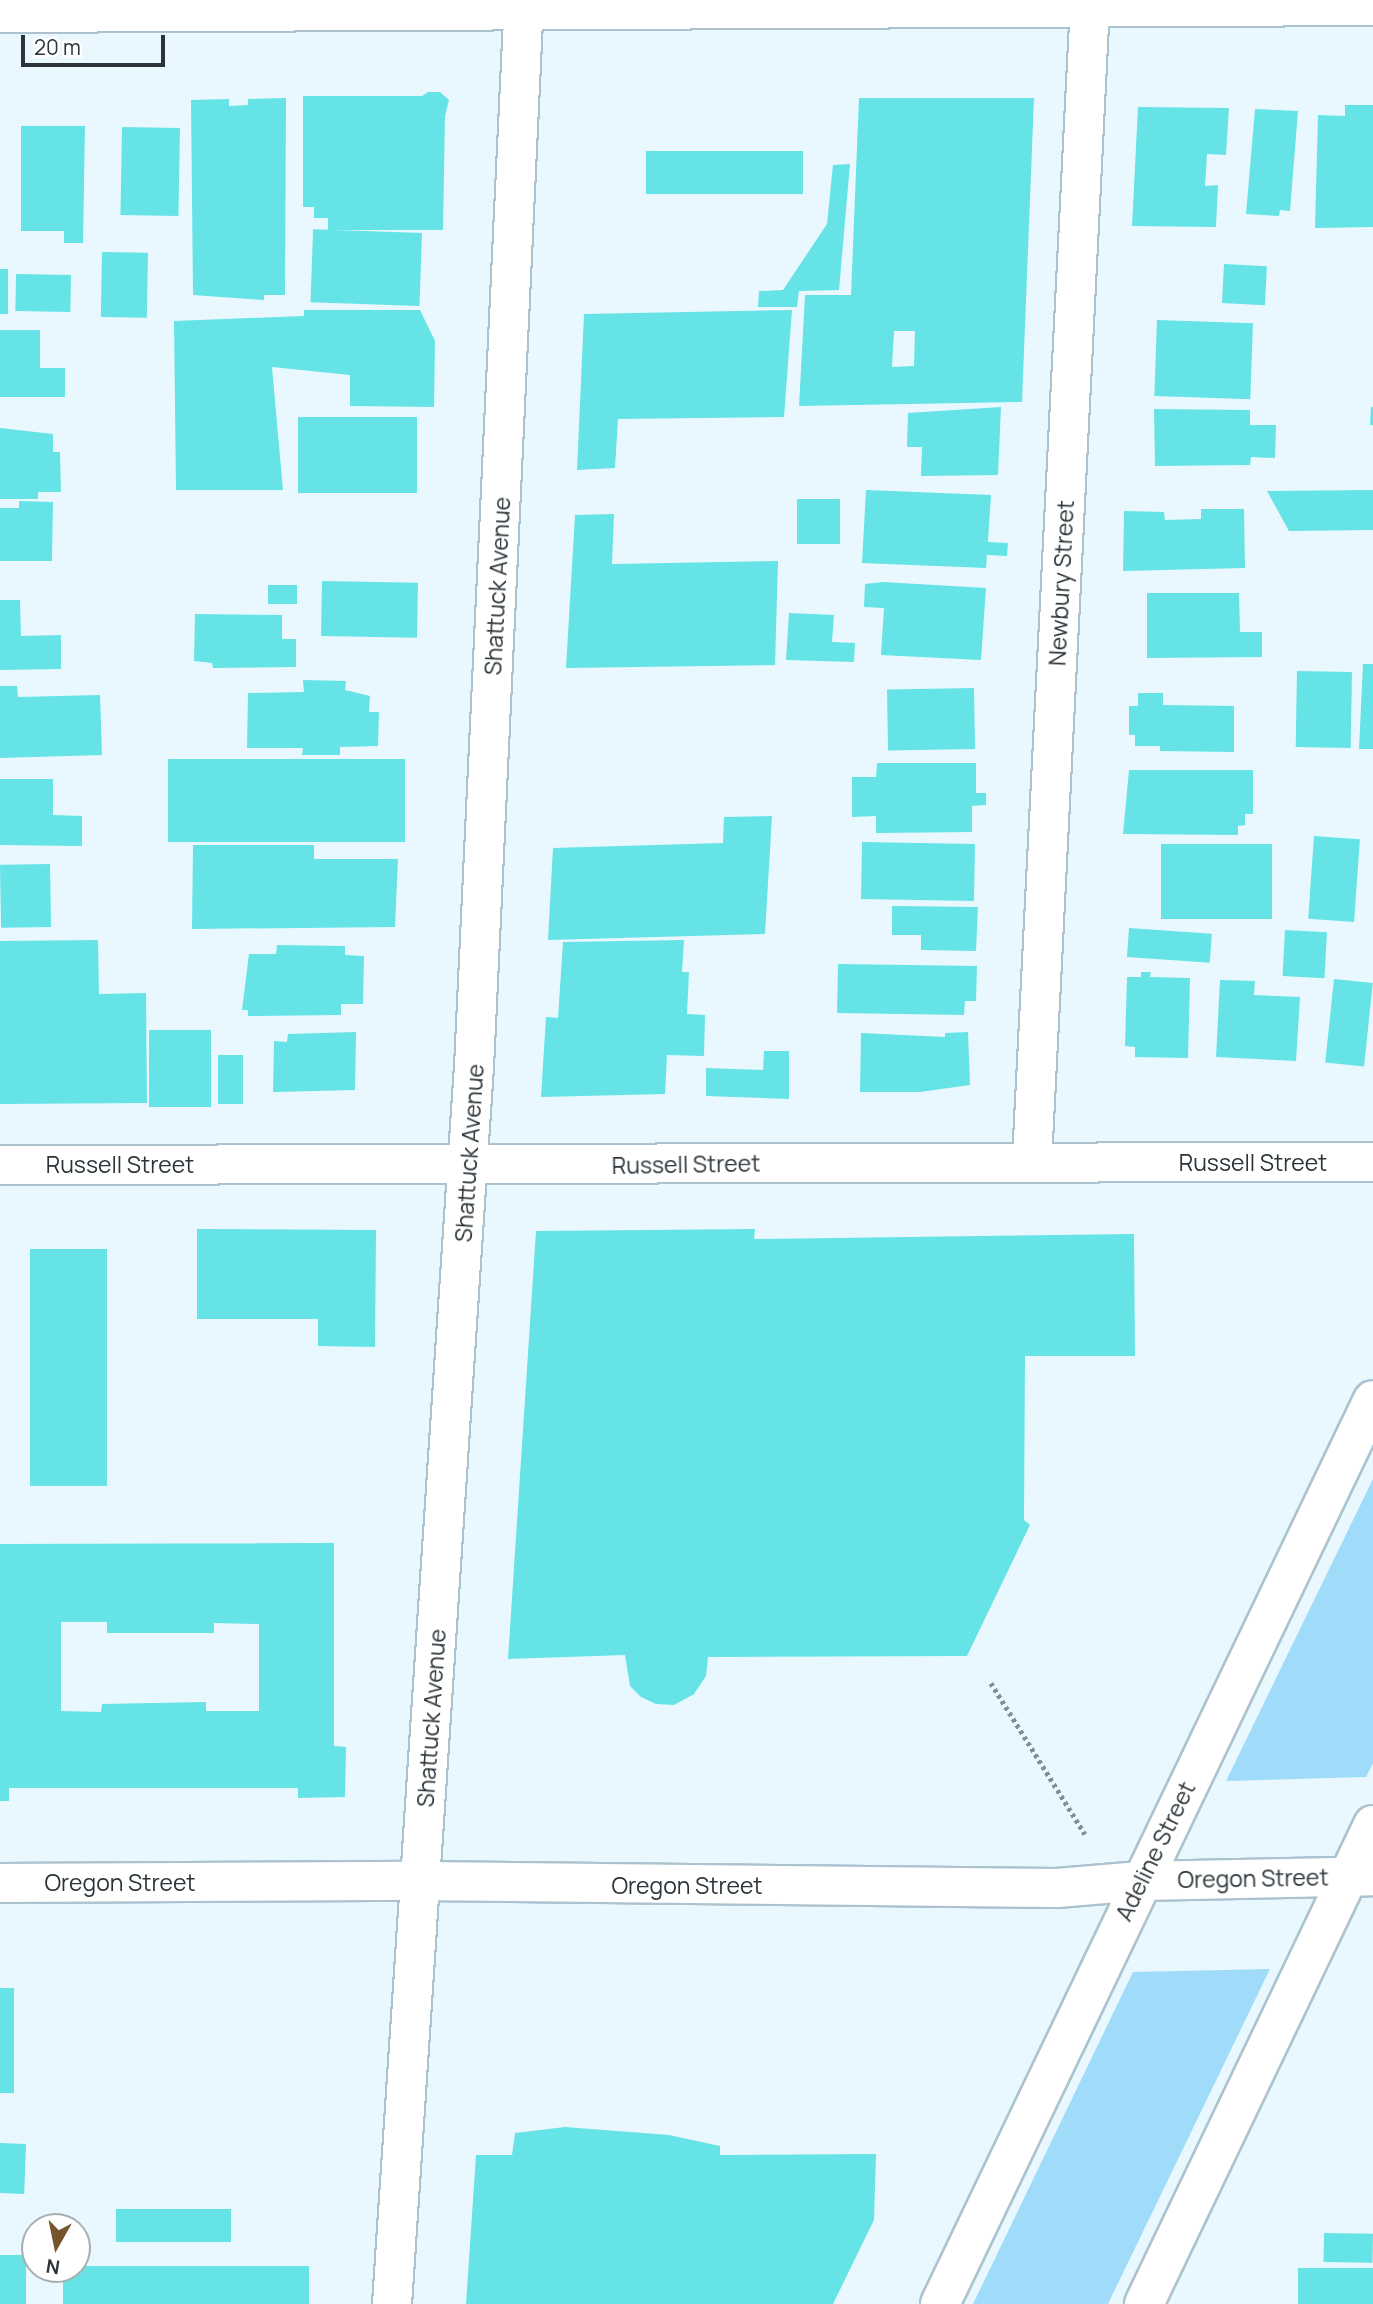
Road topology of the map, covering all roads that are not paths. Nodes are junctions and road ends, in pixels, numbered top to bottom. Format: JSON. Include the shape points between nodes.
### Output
{"nodes":[{"id":1,"x":523,"y":6,"type":"edge"},
{"id":2,"x":1090,"y":6,"type":"junction"},
{"id":3,"x":1373,"y":6,"type":"edge"},
{"id":4,"x":0,"y":13,"type":"edge"},
{"id":5,"x":1032,"y":1161,"type":"junction"},
{"id":6,"x":1373,"y":1162,"type":"edge"},
{"id":7,"x":468,"y":1164,"type":"junction"},
{"id":8,"x":0,"y":1165,"type":"edge"},
{"id":9,"x":1373,"y":1400,"type":"edge"},
{"id":10,"x":1373,"y":1825,"type":"edge"},
{"id":11,"x":1361,"y":1876,"type":"edge"},
{"id":12,"x":421,"y":1881,"type":"junction"},
{"id":13,"x":1141,"y":1881,"type":"junction"},
{"id":14,"x":0,"y":1883,"type":"edge"},
{"id":15,"x":392,"y":2304,"type":"edge"},
{"id":16,"x":940,"y":2304,"type":"edge"},
{"id":17,"x":1144,"y":2304,"type":"edge"}],
"edges":[{"from":1,"to":2,"type":"street"},
{"from":1,"to":4,"type":"street"},
{"from":1,"to":7,"type":"street","name":"Shattuck Avenue"},
{"from":2,"to":3,"type":"street"},
{"from":2,"to":5,"type":"street","name":"Newbury Street"},
{"from":5,"to":6,"type":"street","name":"Russell Street"},
{"from":5,"to":7,"type":"street","name":"Russell Street"},
{"from":7,"to":8,"type":"street","name":"Russell Street"},
{"from":7,"to":12,"type":"street","name":"Shattuck Avenue"},
{"from":9,"to":13,"type":"street","name":"Adeline Street"},
{"from":10,"to":11,"type":"street"},
{"from":11,"to":13,"type":"street","name":"Oregon Street"},
{"from":11,"to":17,"type":"street"},
{"from":12,"to":13,"type":"street","name":"Oregon Street","via":[[1057,1888]]},
{"from":12,"to":14,"type":"street","name":"Oregon Street"},
{"from":12,"to":15,"type":"street","name":"Shattuck Avenue"},
{"from":13,"to":16,"type":"street","name":"Adeline Street"}]}
